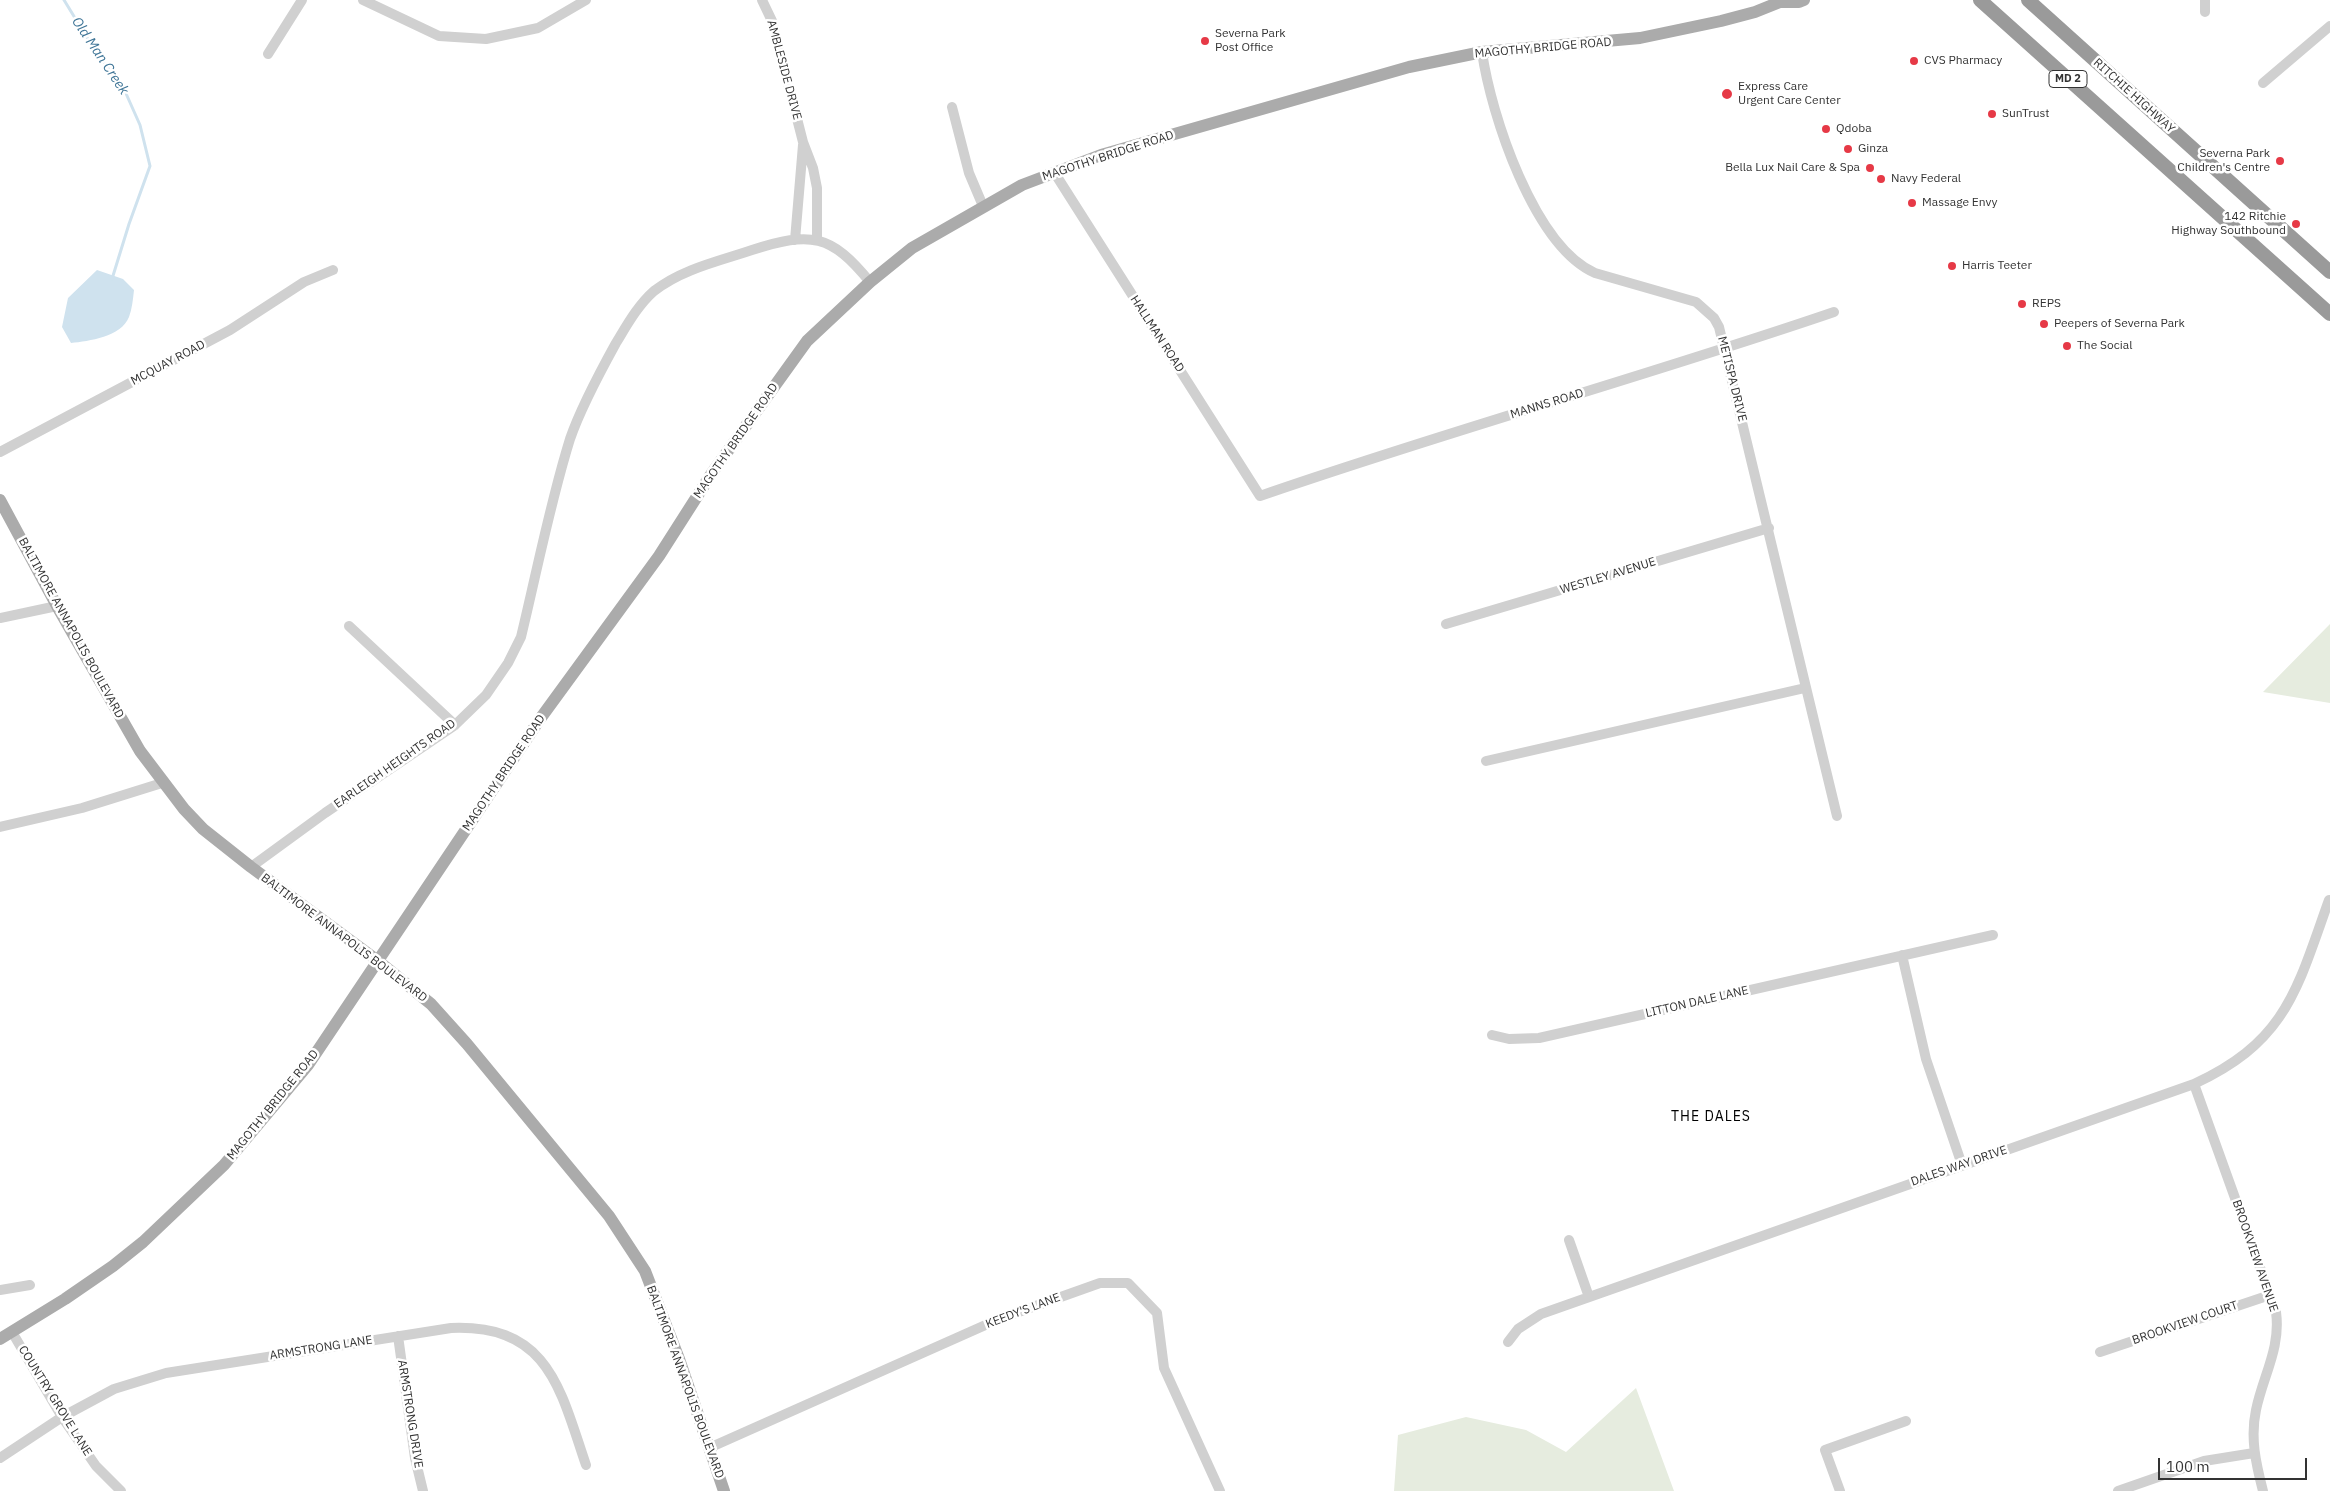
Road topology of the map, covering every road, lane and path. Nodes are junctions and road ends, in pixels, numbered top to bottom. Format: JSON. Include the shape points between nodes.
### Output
{"nodes":[{"id":1,"x":302,"y":0,"type":"edge"},
{"id":2,"x":363,"y":0,"type":"edge"},
{"id":3,"x":586,"y":0,"type":"edge"},
{"id":4,"x":762,"y":0,"type":"edge"},
{"id":5,"x":1804,"y":0,"type":"edge"},
{"id":6,"x":1980,"y":0,"type":"edge"},
{"id":7,"x":2028,"y":0,"type":"edge"},
{"id":8,"x":2205,"y":0,"type":"edge"},
{"id":9,"x":1780,"y":1,"type":"edge"},
{"id":10,"x":2205,"y":12,"type":"dead end"},
{"id":11,"x":2330,"y":26,"type":"edge"},
{"id":12,"x":1482,"y":52,"type":"junction"},
{"id":13,"x":268,"y":54,"type":"dead end"},
{"id":14,"x":2263,"y":83,"type":"dead end"},
{"id":15,"x":952,"y":107,"type":"dead end"},
{"id":16,"x":803,"y":142,"type":"junction"},
{"id":17,"x":1054,"y":172,"type":"junction"},
{"id":18,"x":983,"y":206,"type":"junction"},
{"id":19,"x":817,"y":239,"type":"junction"},
{"id":20,"x":795,"y":240,"type":"junction"},
{"id":21,"x":333,"y":270,"type":"dead end"},
{"id":22,"x":2330,"y":272,"type":"edge"},
{"id":23,"x":870,"y":282,"type":"junction"},
{"id":24,"x":1834,"y":312,"type":"dead end"},
{"id":25,"x":2330,"y":314,"type":"edge"},
{"id":26,"x":1725,"y":349,"type":"junction"},
{"id":27,"x":0,"y":452,"type":"edge"},
{"id":28,"x":1260,"y":496,"type":"joint"},
{"id":29,"x":0,"y":500,"type":"edge"},
{"id":30,"x":1769,"y":528,"type":"junction"},
{"id":31,"x":57,"y":606,"type":"junction"},
{"id":32,"x":0,"y":618,"type":"edge"},
{"id":33,"x":1446,"y":624,"type":"dead end"},
{"id":34,"x":349,"y":626,"type":"dead end"},
{"id":35,"x":1805,"y":688,"type":"junction"},
{"id":36,"x":454,"y":725,"type":"junction"},
{"id":37,"x":1486,"y":761,"type":"dead end"},
{"id":38,"x":162,"y":783,"type":"junction"},
{"id":39,"x":1837,"y":816,"type":"dead end"},
{"id":40,"x":0,"y":828,"type":"edge"},
{"id":41,"x":251,"y":867,"type":"junction"},
{"id":42,"x":2329,"y":900,"type":"edge"},
{"id":43,"x":1993,"y":935,"type":"dead end"},
{"id":44,"x":1902,"y":956,"type":"junction"},
{"id":45,"x":378,"y":961,"type":"junction"},
{"id":46,"x":1492,"y":1035,"type":"dead end"},
{"id":47,"x":2194,"y":1084,"type":"junction"},
{"id":48,"x":1962,"y":1165,"type":"junction"},
{"id":49,"x":1569,"y":1240,"type":"dead end"},
{"id":50,"x":30,"y":1285,"type":"dead end"},
{"id":51,"x":0,"y":1290,"type":"edge"},
{"id":52,"x":2270,"y":1295,"type":"junction"},
{"id":53,"x":1589,"y":1297,"type":"junction"},
{"id":54,"x":12,"y":1332,"type":"junction"},
{"id":55,"x":398,"y":1336,"type":"junction"},
{"id":56,"x":0,"y":1339,"type":"edge"},
{"id":57,"x":1508,"y":1342,"type":"dead end"},
{"id":58,"x":2100,"y":1352,"type":"dead end"},
{"id":59,"x":62,"y":1417,"type":"junction"},
{"id":60,"x":1906,"y":1421,"type":"dead end"},
{"id":61,"x":709,"y":1448,"type":"junction"},
{"id":62,"x":2254,"y":1453,"type":"junction"},
{"id":63,"x":0,"y":1458,"type":"edge"},
{"id":64,"x":586,"y":1465,"type":"dead end"},
{"id":65,"x":121,"y":1491,"type":"edge"},
{"id":66,"x":423,"y":1491,"type":"edge"},
{"id":67,"x":724,"y":1491,"type":"edge"},
{"id":68,"x":1220,"y":1491,"type":"edge"},
{"id":69,"x":1840,"y":1491,"type":"edge"},
{"id":70,"x":2118,"y":1491,"type":"edge"},
{"id":71,"x":2263,"y":1491,"type":"edge"}],
"edges":[{"from":1,"to":13,"type":"street"},
{"from":2,"to":3,"type":"street","via":[[439,36],[486,38],[538,28]]},
{"from":4,"to":16,"type":"street","name":"AMBLESIDE DRIVE","via":[[772,21]]},
{"from":5,"to":9,"type":"main road","name":"MAGOTHY BRIDGE ROAD"},
{"from":6,"to":25,"type":"highway","number":"MD 2"},
{"from":7,"to":22,"type":"highway","name":"RITCHIE HIGHWAY","number":"MD 2"},
{"from":8,"to":10,"type":"street"},
{"from":9,"to":12,"type":"main road","name":"MAGOTHY BRIDGE ROAD","via":[[1721,21],[1640,38]]},
{"from":11,"to":14,"type":"street"},
{"from":12,"to":17,"type":"main road","name":"MAGOTHY BRIDGE ROAD","via":[[1410,67],[1101,155]]},
{"from":12,"to":26,"type":"street","name":"METISPA DRIVE","via":[[1503,136],[1529,196],[1562,248],[1582,268],[1696,302],[1714,318]]},
{"from":15,"to":18,"type":"street","via":[[969,173]]},
{"from":16,"to":19,"type":"street","name":"AMBLESIDE DRIVE","via":[[813,168],[816,188]]},
{"from":16,"to":20,"type":"street","name":"AMBLESIDE DRIVE"},
{"from":17,"to":18,"type":"main road","name":"MAGOTHY BRIDGE ROAD"},
{"from":17,"to":28,"type":"street","name":"HALLMAN ROAD"},
{"from":18,"to":23,"type":"main road","name":"MAGOTHY BRIDGE ROAD","via":[[912,248]]},
{"from":19,"to":20,"type":"street","name":"EARLEIGH HEIGHTS ROAD"},
{"from":19,"to":23,"type":"street","via":[[832,244],[850,258]]},
{"from":20,"to":36,"type":"street","name":"EARLEIGH HEIGHTS ROAD","via":[[694,268],[654,291],[632,315],[603,366],[571,437],[521,637],[486,695]]},
{"from":21,"to":27,"type":"street","name":"MCQUAY ROAD","via":[[304,282],[230,330]]},
{"from":23,"to":45,"type":"main road","name":"MAGOTHY BRIDGE ROAD","via":[[807,341],[765,397],[659,556],[540,719]]},
{"from":24,"to":26,"type":"street","name":"MANNS ROAD"},
{"from":26,"to":28,"type":"street","name":"MANNS ROAD","via":[[1368,458]]},
{"from":26,"to":30,"type":"street","name":"METISPA DRIVE"},
{"from":29,"to":31,"type":"main road","name":"BALTIMORE ANNAPOLIS BOULEVARD"},
{"from":30,"to":33,"type":"street","name":"WESTLEY AVENUE"},
{"from":30,"to":35,"type":"street","name":"METISPA DRIVE"},
{"from":31,"to":32,"type":"street"},
{"from":31,"to":38,"type":"main road","name":"BALTIMORE ANNAPOLIS BOULEVARD","via":[[140,751]]},
{"from":34,"to":36,"type":"street"},
{"from":35,"to":37,"type":"street"},
{"from":35,"to":39,"type":"street","name":"METISPA DRIVE"},
{"from":36,"to":41,"type":"street","name":"EARLEIGH HEIGHTS ROAD"},
{"from":38,"to":40,"type":"street","via":[[82,808]]},
{"from":38,"to":41,"type":"main road","name":"BALTIMORE ANNAPOLIS BOULEVARD","via":[[202,829]]},
{"from":41,"to":45,"type":"main road","name":"BALTIMORE ANNAPOLIS BOULEVARD"},
{"from":42,"to":47,"type":"street","name":"DALES WAY DRIVE","via":[[2297,986],[2276,1022],[2252,1049],[2219,1072]]},
{"from":43,"to":44,"type":"street","name":"LITTON DALE LANE"},
{"from":44,"to":46,"type":"street","name":"LITTON DALE LANE","via":[[1539,1038],[1508,1039]]},
{"from":44,"to":48,"type":"street","via":[[1926,1059]]},
{"from":45,"to":54,"type":"main road","name":"MAGOTHY BRIDGE ROAD","via":[[308,1065],[217,1171],[177,1211],[113,1266]]},
{"from":45,"to":61,"type":"main road","name":"BALTIMORE ANNAPOLIS BOULEVARD","via":[[431,1004],[609,1216],[645,1271]]},
{"from":47,"to":48,"type":"street","name":"DALES WAY DRIVE"},
{"from":47,"to":52,"type":"street","name":"BROOKVIEW AVENUE"},
{"from":48,"to":53,"type":"street","name":"DALES WAY DRIVE"},
{"from":49,"to":53,"type":"street"},
{"from":50,"to":51,"type":"street"},
{"from":52,"to":58,"type":"street","name":"BROOKVIEW COURT"},
{"from":52,"to":62,"type":"street","name":"BROOKVIEW AVENUE","via":[[2278,1334],[2256,1410]]},
{"from":53,"to":57,"type":"street","name":"DALES WAY DRIVE","via":[[1529,1320]]},
{"from":54,"to":56,"type":"main road","name":"MAGOTHY BRIDGE ROAD"},
{"from":54,"to":59,"type":"street","name":"COUNTRY GROVE LANE"},
{"from":55,"to":59,"type":"street","name":"ARMSTRONG LANE","via":[[166,1373],[114,1389]]},
{"from":55,"to":64,"type":"street","name":"ARMSTRONG LANE","via":[[469,1327],[502,1333],[524,1346],[554,1376]]},
{"from":55,"to":66,"type":"street","name":"ARMSTRONG DRIVE","via":[[415,1458]]},
{"from":59,"to":63,"type":"street","name":"ARMSTRONG LANE"},
{"from":59,"to":65,"type":"street","name":"COUNTRY GROVE LANE","via":[[96,1466]]},
{"from":60,"to":69,"type":"street","via":[[1825,1450]]},
{"from":61,"to":67,"type":"main road","name":"BALTIMORE ANNAPOLIS BOULEVARD"},
{"from":61,"to":68,"type":"street","name":"KEEDY'S LANE","via":[[999,1319],[1100,1284],[1128,1283],[1158,1313],[1164,1368]]},
{"from":62,"to":70,"type":"street","via":[[2204,1461]]},
{"from":62,"to":71,"type":"street","name":"BROOKVIEW AVENUE"}]}
